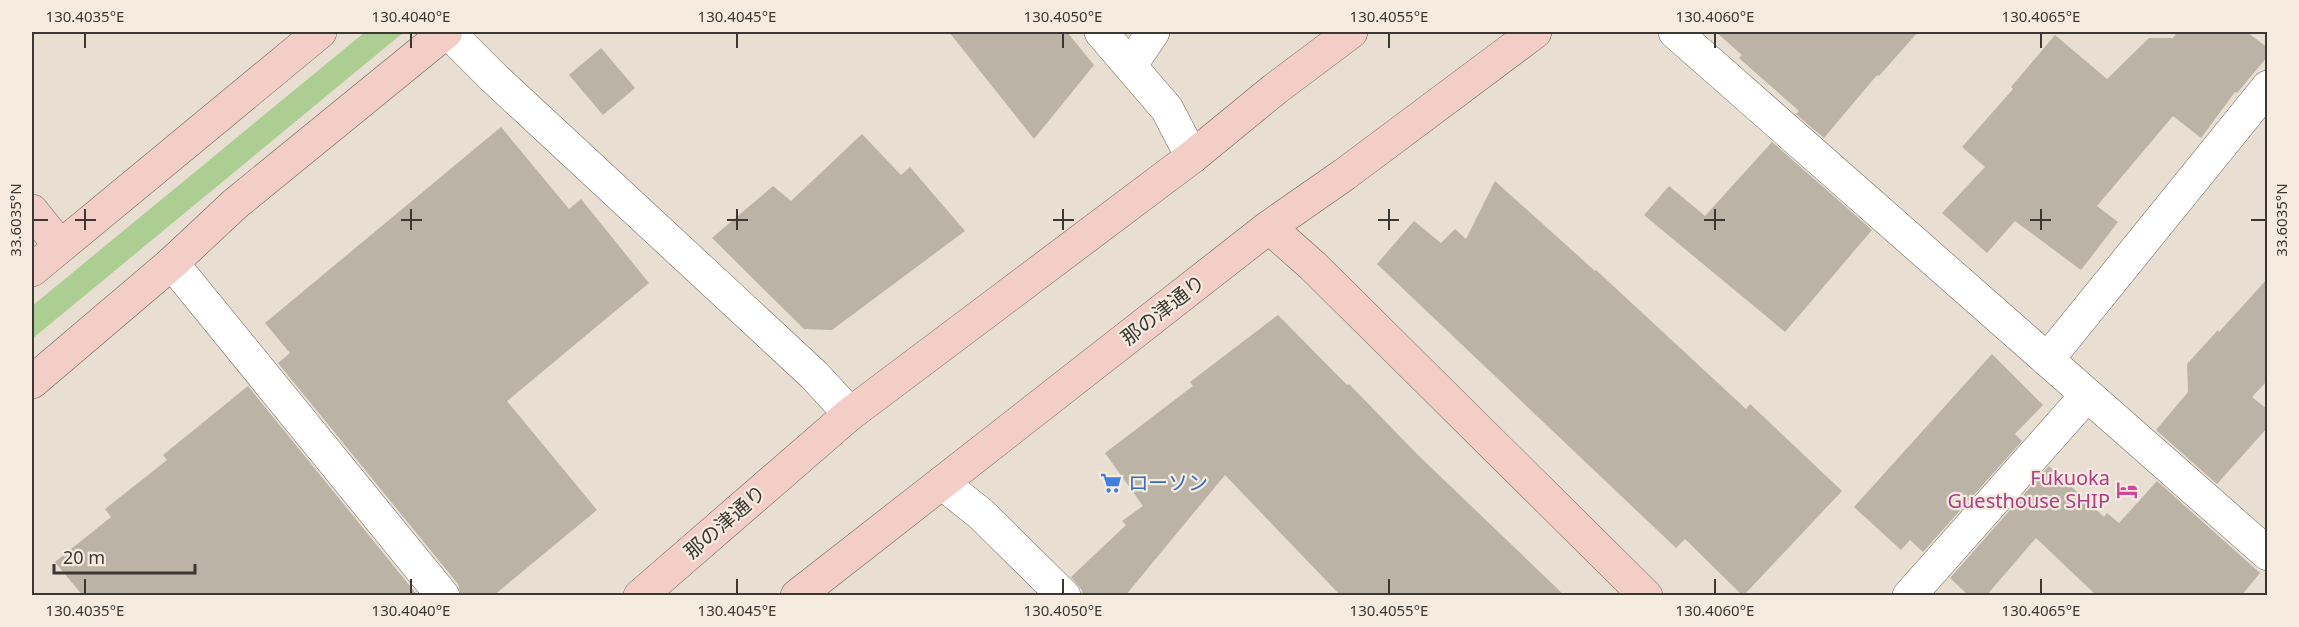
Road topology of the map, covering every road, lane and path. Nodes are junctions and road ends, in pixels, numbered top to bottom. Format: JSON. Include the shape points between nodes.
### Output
{"nodes":[{"id":1,"x":320,"y":32,"type":"edge"},
{"id":2,"x":447,"y":32,"type":"edge"},
{"id":3,"x":1101,"y":32,"type":"edge"},
{"id":4,"x":1153,"y":32,"type":"edge"},
{"id":5,"x":1351,"y":32,"type":"edge"},
{"id":6,"x":1535,"y":32,"type":"edge"},
{"id":7,"x":1675,"y":32,"type":"edge"},
{"id":8,"x":1130,"y":66,"type":"junction"},
{"id":9,"x":2268,"y":87,"type":"edge"},
{"id":10,"x":1192,"y":156,"type":"junction"},
{"id":11,"x":32,"y":211,"type":"edge"},
{"id":12,"x":1269,"y":227,"type":"junction"},
{"id":13,"x":60,"y":246,"type":"junction"},
{"id":14,"x":172,"y":263,"type":"junction"},
{"id":15,"x":32,"y":270,"type":"edge"},
{"id":16,"x":2047,"y":360,"type":"junction"},
{"id":17,"x":32,"y":382,"type":"edge"},
{"id":18,"x":2087,"y":395,"type":"junction"},
{"id":19,"x":850,"y":414,"type":"junction"},
{"id":20,"x":942,"y":483,"type":"junction"},
{"id":21,"x":2268,"y":554,"type":"edge"},
{"id":22,"x":443,"y":596,"type":"edge"},
{"id":23,"x":640,"y":596,"type":"edge"},
{"id":24,"x":797,"y":596,"type":"edge"},
{"id":25,"x":1064,"y":596,"type":"edge"},
{"id":26,"x":1647,"y":596,"type":"edge"},
{"id":27,"x":1909,"y":596,"type":"edge"}],
"edges":[{"from":1,"to":13,"type":"main road"},
{"from":2,"to":14,"type":"main road","via":[[235,204]]},
{"from":2,"to":19,"type":"street","via":[[814,375]]},
{"from":3,"to":8,"type":"street"},
{"from":4,"to":8,"type":"street"},
{"from":5,"to":10,"type":"main road","name":"那の津通り"},
{"from":6,"to":12,"type":"main road","name":"那の津通り"},
{"from":7,"to":16,"type":"street"},
{"from":8,"to":10,"type":"street","via":[[1167,109]]},
{"from":9,"to":16,"type":"street"},
{"from":10,"to":19,"type":"main road","name":"那の津通り"},
{"from":11,"to":13,"type":"main road"},
{"from":12,"to":20,"type":"main road","name":"那の津通り"},
{"from":12,"to":26,"type":"main road"},
{"from":13,"to":15,"type":"main road"},
{"from":14,"to":17,"type":"main road"},
{"from":14,"to":22,"type":"street"},
{"from":16,"to":18,"type":"street"},
{"from":18,"to":21,"type":"street"},
{"from":18,"to":27,"type":"street"},
{"from":19,"to":23,"type":"main road","name":"那の津通り"},
{"from":20,"to":24,"type":"main road","name":"那の津通り"},
{"from":20,"to":25,"type":"street","via":[[981,514]]}]}
